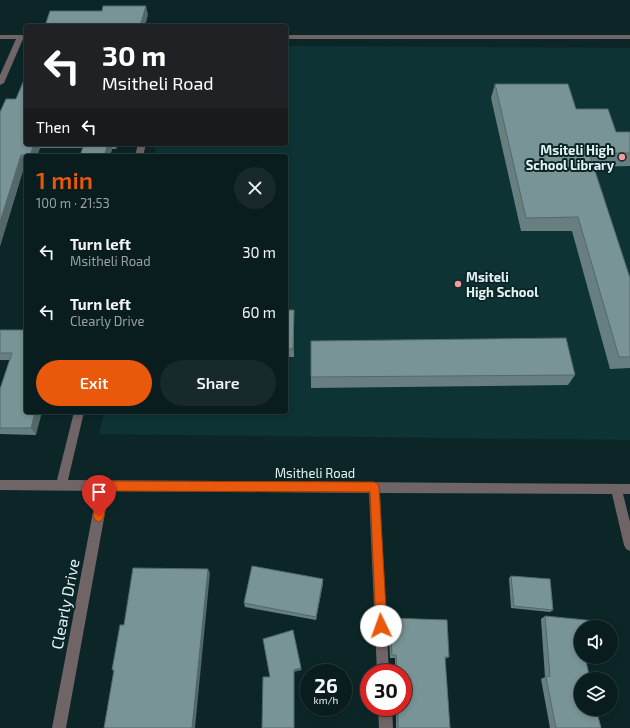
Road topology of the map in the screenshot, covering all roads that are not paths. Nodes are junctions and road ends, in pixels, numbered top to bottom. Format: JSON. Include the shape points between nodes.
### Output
{"nodes":[{"id":1,"x":0,"y":37,"type":"edge"},
{"id":2,"x":23,"y":37,"type":"edge"},
{"id":3,"x":288,"y":37,"type":"edge"},
{"id":4,"x":630,"y":37,"type":"edge"},
{"id":5,"x":0,"y":83,"type":"edge"},
{"id":6,"x":79,"y":414,"type":"edge"},
{"id":7,"x":0,"y":485,"type":"edge"},
{"id":8,"x":61,"y":485,"type":"junction"},
{"id":9,"x":104,"y":486,"type":"junction"},
{"id":10,"x":374,"y":487,"type":"junction"},
{"id":11,"x":616,"y":489,"type":"junction"},
{"id":12,"x":630,"y":489,"type":"edge"},
{"id":13,"x":630,"y":545,"type":"edge"},
{"id":14,"x":384,"y":664,"type":"edge"},
{"id":15,"x":385,"y":716,"type":"edge"},
{"id":16,"x":59,"y":728,"type":"edge"},
{"id":17,"x":386,"y":728,"type":"edge"}],
"edges":[{"from":1,"to":2,"type":"street"},
{"from":2,"to":5,"type":"street"},
{"from":3,"to":4,"type":"street"},
{"from":6,"to":8,"type":"street"},
{"from":7,"to":8,"type":"street","name":"Msitheli Road"},
{"from":8,"to":9,"type":"street","name":"Msitheli Road"},
{"from":9,"to":10,"type":"street","name":"Msitheli Road"},
{"from":9,"to":16,"type":"street","name":"Clearly Drive"},
{"from":10,"to":11,"type":"street","name":"Msitheli Road"},
{"from":10,"to":14,"type":"street"},
{"from":11,"to":12,"type":"street","name":"Msitheli Road"},
{"from":11,"to":13,"type":"street"},
{"from":15,"to":17,"type":"street"}]}
